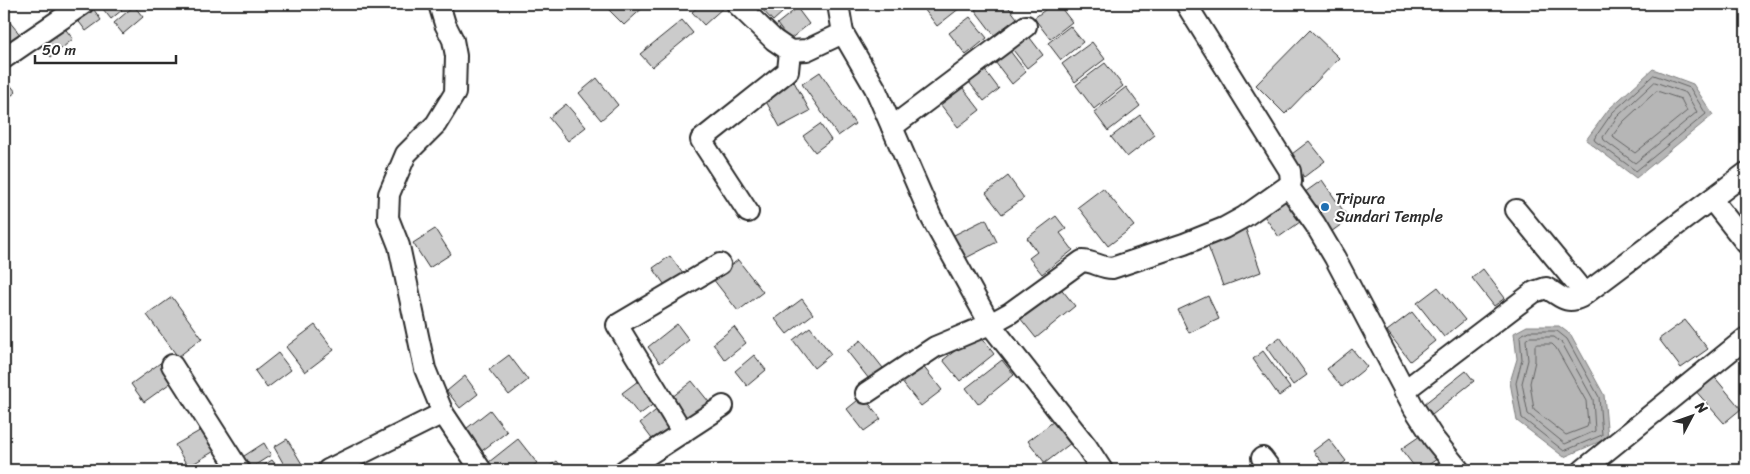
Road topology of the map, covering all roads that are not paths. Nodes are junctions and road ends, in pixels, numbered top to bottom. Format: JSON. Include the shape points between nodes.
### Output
{"nodes":[{"id":1,"x":83,"y":4,"type":"edge"},
{"id":2,"x":439,"y":4,"type":"edge"},
{"id":3,"x":737,"y":4,"type":"edge"},
{"id":4,"x":838,"y":4,"type":"edge"},
{"id":5,"x":1186,"y":4,"type":"edge"},
{"id":6,"x":1026,"y":26,"type":"dead end"},
{"id":7,"x":843,"y":33,"type":"junction"},
{"id":8,"x":790,"y":51,"type":"junction"},
{"id":9,"x":4,"y":58,"type":"edge"},
{"id":10,"x":892,"y":127,"type":"junction"},
{"id":11,"x":1746,"y":173,"type":"edge"},
{"id":12,"x":1288,"y":186,"type":"junction"},
{"id":13,"x":1712,"y":200,"type":"junction"},
{"id":14,"x":1516,"y":210,"type":"dead end"},
{"id":15,"x":748,"y":212,"type":"dead end"},
{"id":16,"x":1746,"y":243,"type":"edge"},
{"id":17,"x":720,"y":264,"type":"dead end"},
{"id":18,"x":1585,"y":294,"type":"junction"},
{"id":19,"x":990,"y":324,"type":"junction"},
{"id":20,"x":1746,"y":338,"type":"edge"},
{"id":21,"x":172,"y":365,"type":"dead end"},
{"id":22,"x":1404,"y":391,"type":"junction"},
{"id":23,"x":866,"y":393,"type":"dead end"},
{"id":24,"x":723,"y":406,"type":"dead end"},
{"id":25,"x":443,"y":413,"type":"junction"},
{"id":26,"x":683,"y":433,"type":"junction"},
{"id":27,"x":239,"y":470,"type":"edge"},
{"id":28,"x":328,"y":470,"type":"edge"},
{"id":29,"x":481,"y":470,"type":"edge"},
{"id":30,"x":625,"y":470,"type":"edge"},
{"id":31,"x":1102,"y":470,"type":"edge"},
{"id":32,"x":1459,"y":470,"type":"edge"},
{"id":33,"x":1582,"y":470,"type":"edge"}],
"edges":[{"from":1,"to":9,"type":"street"},
{"from":2,"to":25,"type":"street","via":[[456,56],[455,93],[436,124],[406,154],[389,194],[388,218],[399,246],[425,370]]},
{"from":3,"to":8,"type":"street"},
{"from":4,"to":7,"type":"street"},
{"from":5,"to":12,"type":"street","via":[[1290,171]]},
{"from":6,"to":10,"type":"street"},
{"from":7,"to":8,"type":"street","via":[[807,50]]},
{"from":7,"to":10,"type":"street"},
{"from":8,"to":15,"type":"street","via":[[788,71],[702,140]]},
{"from":10,"to":19,"type":"street","via":[[932,217]]},
{"from":11,"to":13,"type":"street"},
{"from":12,"to":19,"type":"street","via":[[1231,224],[1184,244],[1112,268],[1082,261]]},
{"from":12,"to":22,"type":"street","via":[[1335,258]]},
{"from":13,"to":16,"type":"street"},
{"from":13,"to":18,"type":"street"},
{"from":14,"to":18,"type":"street"},
{"from":17,"to":26,"type":"street","via":[[617,325]]},
{"from":18,"to":22,"type":"street","via":[[1571,301],[1546,288],[1534,292]]},
{"from":19,"to":23,"type":"street","via":[[935,347]]},
{"from":19,"to":31,"type":"street"},
{"from":20,"to":33,"type":"street"},
{"from":21,"to":27,"type":"street"},
{"from":22,"to":32,"type":"street","via":[[1434,439]]},
{"from":24,"to":26,"type":"street"},
{"from":25,"to":28,"type":"street"},
{"from":25,"to":29,"type":"street"},
{"from":26,"to":30,"type":"street"}]}
